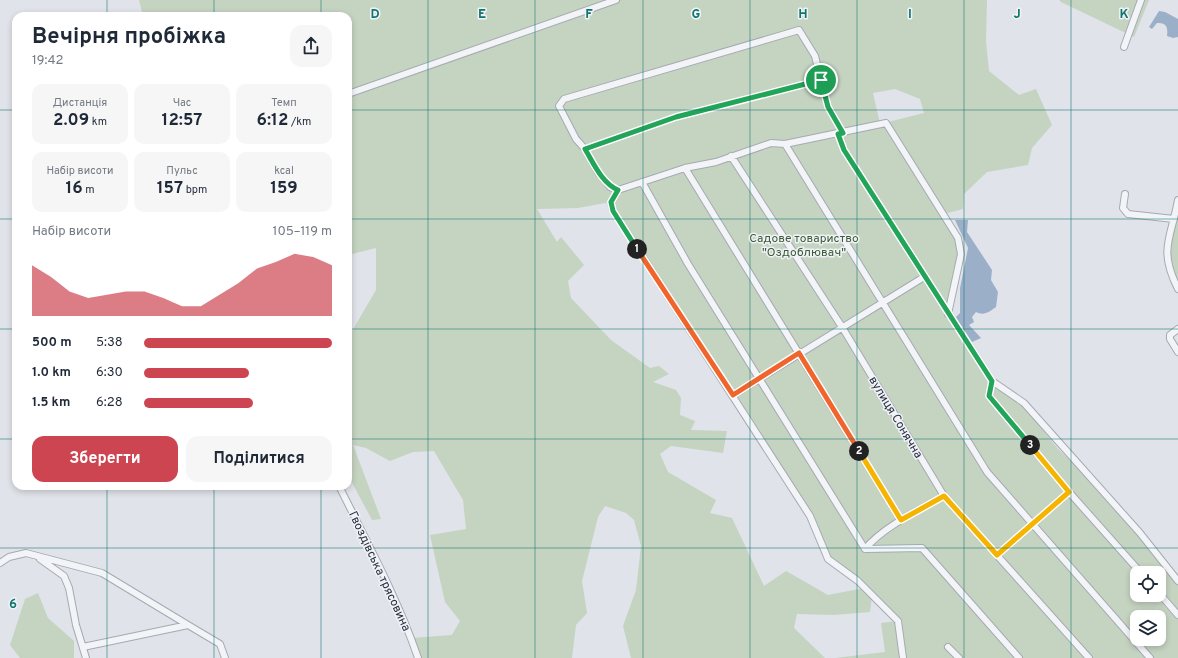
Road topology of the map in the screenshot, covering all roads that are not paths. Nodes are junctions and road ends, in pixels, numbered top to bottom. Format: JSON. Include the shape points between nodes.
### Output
{"nodes":[{"id":1,"x":616,"y":0,"type":"edge"},
{"id":2,"x":1141,"y":0,"type":"edge"},
{"id":3,"x":1124,"y":47,"type":"dead end"},
{"id":4,"x":821,"y":80,"type":"junction"},
{"id":5,"x":352,"y":93,"type":"edge"},
{"id":6,"x":841,"y":133,"type":"junction"},
{"id":7,"x":785,"y":144,"type":"junction"},
{"id":8,"x":585,"y":149,"type":"junction"},
{"id":9,"x":731,"y":156,"type":"junction"},
{"id":10,"x":685,"y":168,"type":"junction"},
{"id":11,"x":642,"y":182,"type":"junction"},
{"id":12,"x":618,"y":190,"type":"junction"},
{"id":13,"x":1125,"y":194,"type":"dead end"},
{"id":14,"x":1178,"y":200,"type":"edge"},
{"id":15,"x":1174,"y":219,"type":"junction"},
{"id":16,"x":924,"y":276,"type":"junction"},
{"id":17,"x":1178,"y":289,"type":"edge"},
{"id":18,"x":882,"y":302,"type":"junction"},
{"id":19,"x":948,"y":314,"type":"junction"},
{"id":20,"x":842,"y":327,"type":"junction"},
{"id":21,"x":1178,"y":329,"type":"edge"},
{"id":22,"x":1178,"y":352,"type":"edge"},
{"id":23,"x":799,"y":353,"type":"junction"},
{"id":24,"x":758,"y":378,"type":"junction"},
{"id":25,"x":992,"y":381,"type":"junction"},
{"id":26,"x":733,"y":395,"type":"junction"},
{"id":27,"x":341,"y":490,"type":"edge"},
{"id":28,"x":1069,"y":492,"type":"junction"},
{"id":29,"x":944,"y":496,"type":"junction"},
{"id":30,"x":901,"y":520,"type":"junction"},
{"id":31,"x":1032,"y":524,"type":"junction"},
{"id":32,"x":865,"y":549,"type":"junction"},
{"id":33,"x":32,"y":555,"type":"junction"},
{"id":34,"x":997,"y":555,"type":"junction"},
{"id":35,"x":0,"y":563,"type":"edge"},
{"id":36,"x":1135,"y":566,"type":"edge"},
{"id":37,"x":1178,"y":581,"type":"edge"},
{"id":38,"x":1166,"y":601,"type":"edge"},
{"id":39,"x":1178,"y":615,"type":"edge"},
{"id":40,"x":188,"y":625,"type":"junction"},
{"id":41,"x":83,"y":647,"type":"junction"},
{"id":42,"x":948,"y":647,"type":"dead end"},
{"id":43,"x":1018,"y":657,"type":"edge"},
{"id":44,"x":86,"y":658,"type":"edge"},
{"id":45,"x":225,"y":658,"type":"edge"},
{"id":46,"x":418,"y":658,"type":"edge"},
{"id":47,"x":903,"y":658,"type":"edge"},
{"id":48,"x":959,"y":658,"type":"edge"},
{"id":49,"x":1009,"y":658,"type":"edge"},
{"id":50,"x":1089,"y":658,"type":"edge"},
{"id":51,"x":1150,"y":658,"type":"edge"}],
"edges":[{"from":1,"to":5,"type":"street"},
{"from":2,"to":3,"type":"street"},
{"from":4,"to":6,"type":"street","via":[[828,107]]},
{"from":4,"to":8,"type":"street","via":[[676,117]]},
{"from":4,"to":8,"type":"street","via":[[815,56],[799,30],[564,99],[559,106],[576,139]]},
{"from":6,"to":7,"type":"street"},
{"from":6,"to":16,"type":"street","via":[[844,150]]},
{"from":6,"to":19,"type":"street","via":[[886,123],[958,238],[961,254]]},
{"from":7,"to":9,"type":"street","via":[[771,142]]},
{"from":7,"to":18,"type":"street"},
{"from":8,"to":12,"type":"street","via":[[610,187]]},
{"from":9,"to":10,"type":"street","via":[[716,162]]},
{"from":9,"to":20,"type":"street","name":"вулиця Сонячна"},
{"from":10,"to":11,"type":"street"},
{"from":10,"to":23,"type":"street"},
{"from":11,"to":12,"type":"street"},
{"from":11,"to":24,"type":"street","via":[[688,264]]},
{"from":12,"to":26,"type":"street","via":[[611,202],[613,211]]},
{"from":13,"to":15,"type":"street","via":[[1123,208],[1128,214]]},
{"from":14,"to":15,"type":"street"},
{"from":15,"to":17,"type":"street","via":[[1167,257],[1170,274]]},
{"from":16,"to":18,"type":"street"},
{"from":16,"to":19,"type":"street"},
{"from":18,"to":20,"type":"street"},
{"from":18,"to":31,"type":"street","via":[[987,472]]},
{"from":19,"to":25,"type":"street"},
{"from":20,"to":23,"type":"street"},
{"from":20,"to":29,"type":"street","name":"вулиця Сонячна"},
{"from":21,"to":22,"type":"street","via":[[1170,335],[1170,339]]},
{"from":23,"to":24,"type":"street"},
{"from":23,"to":30,"type":"street"},
{"from":24,"to":26,"type":"street"},
{"from":24,"to":32,"type":"street"},
{"from":25,"to":28,"type":"street","via":[[989,396]]},
{"from":25,"to":37,"type":"street","via":[[1024,403],[1140,533]]},
{"from":26,"to":47,"type":"street","via":[[810,516],[828,559],[858,581],[898,621]]},
{"from":27,"to":46,"type":"street","name":"Гвоздівська трясовина","via":[[384,579]]},
{"from":28,"to":31,"type":"street"},
{"from":28,"to":36,"type":"street"},
{"from":29,"to":30,"type":"street"},
{"from":29,"to":34,"type":"street","name":"вулиця Сонячна"},
{"from":30,"to":32,"type":"street"},
{"from":31,"to":34,"type":"street"},
{"from":31,"to":51,"type":"street"},
{"from":32,"to":43,"type":"street","via":[[922,548]]},
{"from":33,"to":35,"type":"street","via":[[26,553]]},
{"from":33,"to":40,"type":"street","via":[[102,573]]},
{"from":33,"to":41,"type":"street","via":[[64,576]]},
{"from":34,"to":50,"type":"street","name":"вулиця Сонячна"},
{"from":38,"to":39,"type":"street"},
{"from":40,"to":41,"type":"street"},
{"from":40,"to":45,"type":"street","via":[[220,644]]},
{"from":41,"to":44,"type":"street"},
{"from":42,"to":48,"type":"street"},
{"from":43,"to":49,"type":"street"}]}
